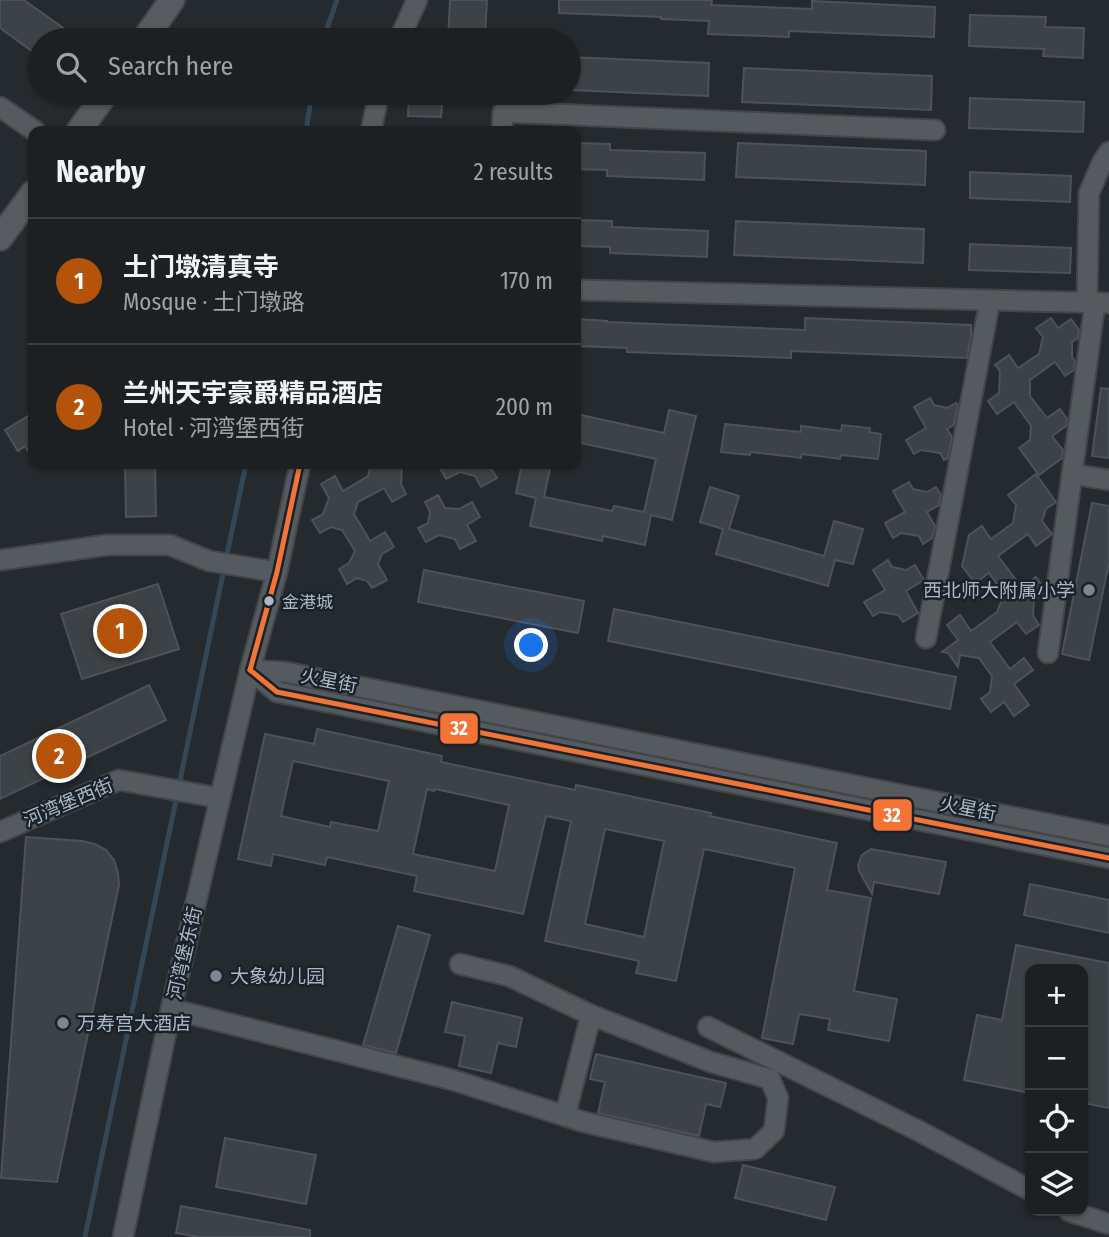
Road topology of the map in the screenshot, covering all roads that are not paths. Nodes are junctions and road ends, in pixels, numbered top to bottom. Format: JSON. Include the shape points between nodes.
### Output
{"nodes":[{"id":1,"x":172,"y":0,"type":"edge"},
{"id":2,"x":417,"y":0,"type":"edge"},
{"id":3,"x":152,"y":28,"type":"edge"},
{"id":4,"x":405,"y":28,"type":"edge"},
{"id":5,"x":97,"y":105,"type":"edge"},
{"id":6,"x":376,"y":105,"type":"edge"},
{"id":7,"x":0,"y":107,"type":"edge"},
{"id":8,"x":28,"y":126,"type":"edge"},
{"id":9,"x":83,"y":126,"type":"edge"},
{"id":10,"x":372,"y":126,"type":"edge"},
{"id":11,"x":502,"y":126,"type":"edge"},
{"id":12,"x":935,"y":130,"type":"dead end"},
{"id":13,"x":1109,"y":152,"type":"edge"},
{"id":14,"x":28,"y":200,"type":"edge"},
{"id":15,"x":0,"y":238,"type":"edge"},
{"id":16,"x":581,"y":290,"type":"edge"},
{"id":17,"x":990,"y":300,"type":"junction"},
{"id":18,"x":1097,"y":303,"type":"edge"},
{"id":19,"x":299,"y":469,"type":"edge"},
{"id":20,"x":1072,"y":474,"type":"junction"},
{"id":21,"x":1109,"y":480,"type":"edge"},
{"id":22,"x":0,"y":561,"type":"edge"},
{"id":23,"x":276,"y":572,"type":"junction"},
{"id":24,"x":926,"y":638,"type":"dead end"},
{"id":25,"x":1048,"y":653,"type":"dead end"},
{"id":26,"x":250,"y":670,"type":"junction"},
{"id":27,"x":220,"y":798,"type":"junction"},
{"id":28,"x":0,"y":832,"type":"edge"},
{"id":29,"x":1109,"y":836,"type":"edge"},
{"id":30,"x":1109,"y":858,"type":"edge"},
{"id":31,"x":460,"y":964,"type":"dead end"},
{"id":32,"x":171,"y":1009,"type":"junction"},
{"id":33,"x":592,"y":1015,"type":"junction"},
{"id":34,"x":708,"y":1027,"type":"dead end"},
{"id":35,"x":565,"y":1115,"type":"junction"},
{"id":36,"x":1025,"y":1187,"type":"edge"},
{"id":37,"x":1084,"y":1216,"type":"edge"},
{"id":38,"x":1109,"y":1224,"type":"edge"},
{"id":39,"x":123,"y":1237,"type":"edge"}],
"edges":[{"from":1,"to":3,"type":"main road"},
{"from":2,"to":4,"type":"street"},
{"from":5,"to":9,"type":"main road"},
{"from":6,"to":10,"type":"street"},
{"from":7,"to":8,"type":"street"},
{"from":11,"to":12,"type":"street","via":[[503,112]]},
{"from":13,"to":18,"type":"street","via":[[1088,193]]},
{"from":14,"to":15,"type":"main road"},
{"from":16,"to":17,"type":"street"},
{"from":17,"to":18,"type":"street"},
{"from":17,"to":24,"type":"street"},
{"from":18,"to":20,"type":"street"},
{"from":19,"to":23,"type":"street","name":"河湾堡东街"},
{"from":20,"to":21,"type":"street"},
{"from":20,"to":25,"type":"street"},
{"from":22,"to":23,"type":"street","via":[[107,545],[170,545],[209,561]]},
{"from":23,"to":26,"type":"street","name":"河湾堡东街"},
{"from":26,"to":27,"type":"street","name":"河湾堡东街"},
{"from":26,"to":29,"type":"street","name":"火星街","via":[[299,674]]},
{"from":26,"to":30,"type":"street","name":"火星街","via":[[277,692]]},
{"from":27,"to":28,"type":"street","name":"河湾堡西街","via":[[119,780]]},
{"from":27,"to":32,"type":"street","name":"河湾堡东街"},
{"from":31,"to":33,"type":"street","via":[[509,976]]},
{"from":32,"to":35,"type":"street","via":[[453,1080]]},
{"from":32,"to":39,"type":"street","name":"河湾堡东街"},
{"from":33,"to":35,"type":"street"},
{"from":33,"to":35,"type":"street","via":[[711,1062],[771,1079],[778,1098],[774,1130],[755,1149],[714,1152]]},
{"from":34,"to":36,"type":"street"},
{"from":37,"to":38,"type":"street"}]}
